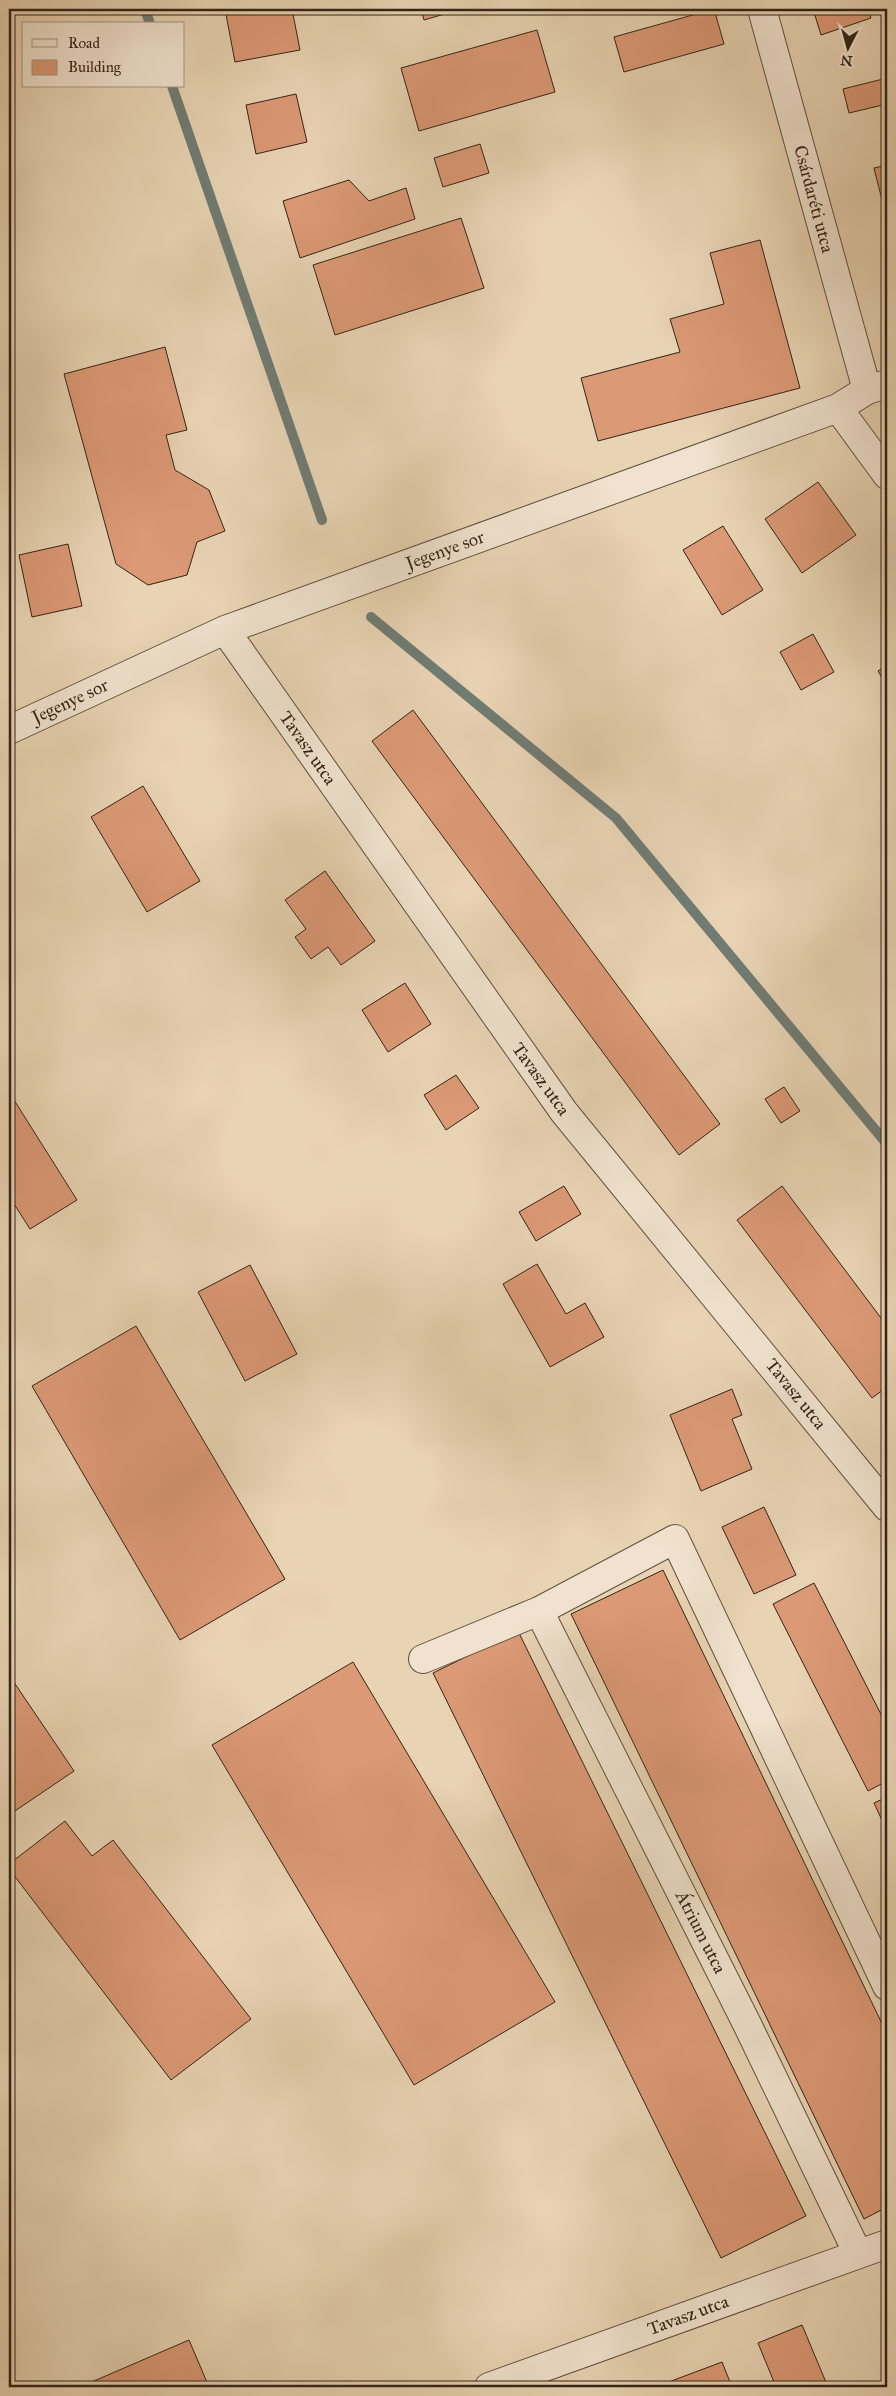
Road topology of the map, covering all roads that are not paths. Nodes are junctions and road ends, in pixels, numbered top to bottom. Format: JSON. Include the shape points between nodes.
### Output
{"nodes":[{"id":1,"x":762,"y":9,"type":"edge"},
{"id":2,"x":877,"y":387,"type":"edge"},
{"id":3,"x":838,"y":408,"type":"junction"},
{"id":4,"x":887,"y":475,"type":"edge"},
{"id":5,"x":225,"y":630,"type":"junction"},
{"id":6,"x":9,"y":730,"type":"edge"},
{"id":7,"x":887,"y":1507,"type":"edge"},
{"id":8,"x":539,"y":1611,"type":"junction"},
{"id":9,"x":424,"y":1659,"type":"dead end"},
{"id":10,"x":887,"y":1986,"type":"edge"},
{"id":11,"x":887,"y":2244,"type":"edge"},
{"id":12,"x":858,"y":2254,"type":"junction"},
{"id":13,"x":490,"y":2387,"type":"edge"}],
"edges":[{"from":1,"to":2,"type":"street","name":"Csárdaréti utca"},
{"from":2,"to":3,"type":"street","name":"Jegenye sor"},
{"from":3,"to":4,"type":"street"},
{"from":3,"to":5,"type":"street","name":"Jegenye sor"},
{"from":5,"to":6,"type":"street","name":"Jegenye sor"},
{"from":5,"to":7,"type":"street","name":"Tavasz utca","via":[[564,1112]]},
{"from":8,"to":9,"type":"street"},
{"from":8,"to":10,"type":"street","via":[[675,1539]]},
{"from":8,"to":12,"type":"street","name":"Átrium utca","via":[[747,2024]]},
{"from":11,"to":12,"type":"street","name":"Tavasz utca"},
{"from":12,"to":13,"type":"street","name":"Tavasz utca"}]}
